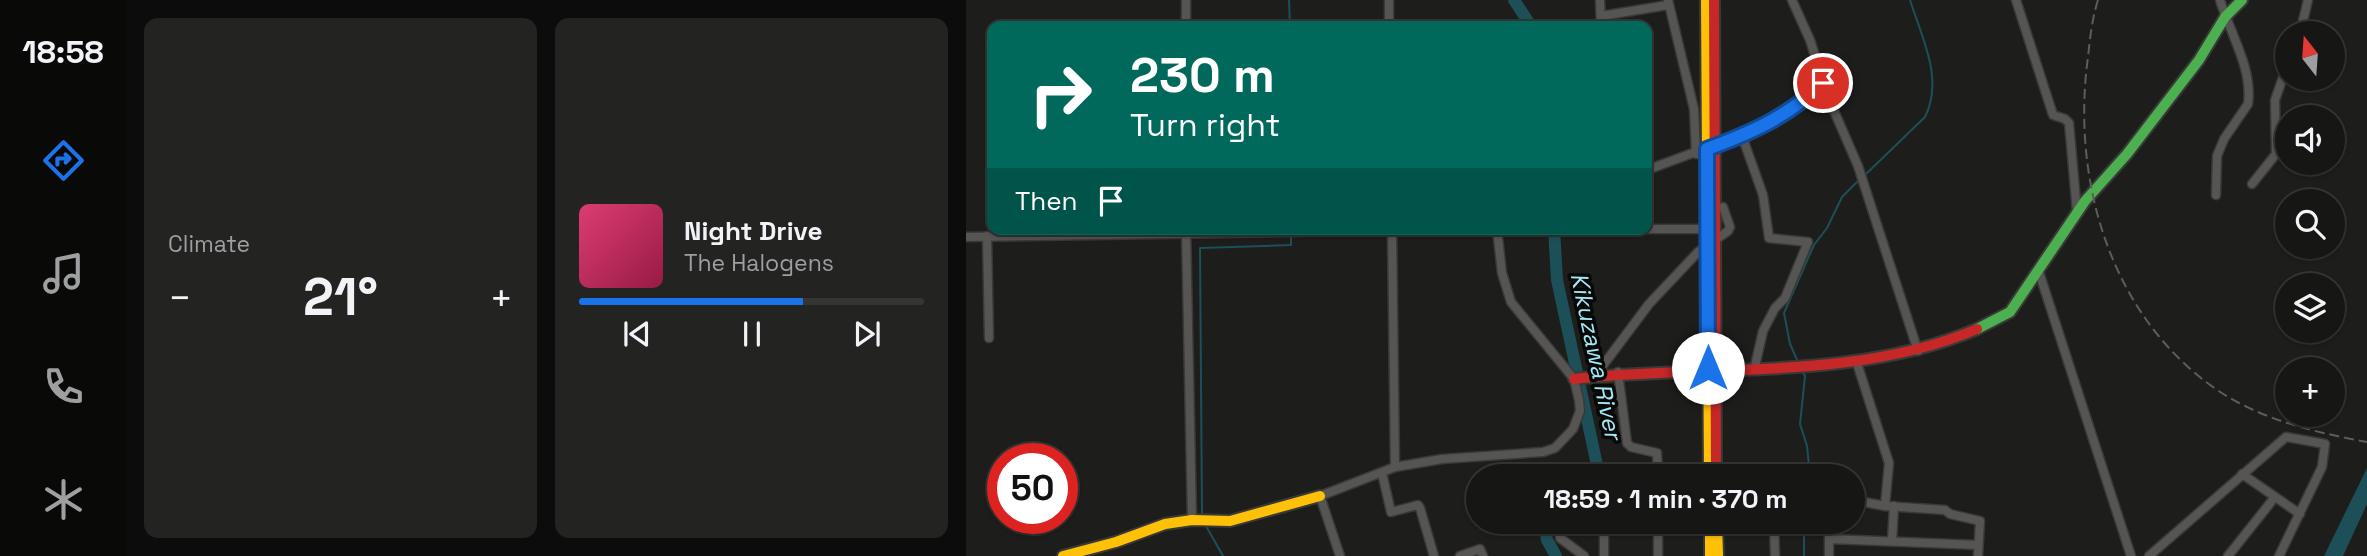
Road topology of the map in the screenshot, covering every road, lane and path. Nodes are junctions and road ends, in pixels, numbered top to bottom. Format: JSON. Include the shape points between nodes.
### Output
{"nodes":[{"id":1,"x":1186,"y":0,"type":"edge"},
{"id":2,"x":1389,"y":0,"type":"edge"},
{"id":3,"x":1600,"y":0,"type":"edge"},
{"id":4,"x":1706,"y":0,"type":"edge"},
{"id":5,"x":1714,"y":0,"type":"edge"},
{"id":6,"x":1792,"y":0,"type":"edge"},
{"id":7,"x":2016,"y":0,"type":"edge"},
{"id":8,"x":2220,"y":0,"type":"edge"},
{"id":9,"x":2242,"y":0,"type":"edge"},
{"id":10,"x":2308,"y":0,"type":"edge"},
{"id":11,"x":1668,"y":2,"type":"edge"},
{"id":12,"x":1601,"y":16,"type":"junction"},
{"id":13,"x":2225,"y":17,"type":"junction"},
{"id":14,"x":1186,"y":21,"type":"edge"},
{"id":15,"x":1389,"y":21,"type":"edge"},
{"id":16,"x":1601,"y":21,"type":"edge"},
{"id":17,"x":2303,"y":21,"type":"edge"},
{"id":18,"x":1823,"y":83,"type":"junction"},
{"id":19,"x":2278,"y":91,"type":"edge"},
{"id":20,"x":1742,"y":136,"type":"junction"},
{"id":21,"x":1706,"y":150,"type":"junction"},
{"id":22,"x":1652,"y":168,"type":"edge"},
{"id":23,"x":2252,"y":184,"type":"dead end"},
{"id":24,"x":2216,"y":195,"type":"dead end"},
{"id":25,"x":1723,"y":207,"type":"dead end"},
{"id":26,"x":2077,"y":212,"type":"junction"},
{"id":27,"x":1711,"y":229,"type":"junction"},
{"id":28,"x":1652,"y":230,"type":"edge"},
{"id":29,"x":1037,"y":235,"type":"edge"},
{"id":30,"x":1186,"y":235,"type":"edge"},
{"id":31,"x":1392,"y":235,"type":"edge"},
{"id":32,"x":1498,"y":235,"type":"edge"},
{"id":33,"x":987,"y":236,"type":"junction"},
{"id":34,"x":966,"y":237,"type":"edge"},
{"id":35,"x":1711,"y":245,"type":"junction"},
{"id":36,"x":2038,"y":269,"type":"junction"},
{"id":37,"x":989,"y":338,"type":"dead end"},
{"id":38,"x":1918,"y":351,"type":"junction"},
{"id":39,"x":1856,"y":360,"type":"junction"},
{"id":40,"x":1755,"y":366,"type":"junction"},
{"id":41,"x":1712,"y":368,"type":"junction"},
{"id":42,"x":1618,"y":372,"type":"junction"},
{"id":43,"x":1595,"y":376,"type":"junction"},
{"id":44,"x":1574,"y":379,"type":"junction"},
{"id":45,"x":1657,"y":464,"type":"edge"},
{"id":46,"x":1709,"y":464,"type":"edge"},
{"id":47,"x":1716,"y":464,"type":"edge"},
{"id":48,"x":1395,"y":467,"type":"junction"},
{"id":49,"x":1382,"y":473,"type":"junction"},
{"id":50,"x":2242,"y":474,"type":"junction"},
{"id":51,"x":1320,"y":496,"type":"junction"},
{"id":52,"x":2275,"y":498,"type":"junction"},
{"id":53,"x":1865,"y":502,"type":"edge"},
{"id":54,"x":1890,"y":506,"type":"junction"},
{"id":55,"x":2300,"y":514,"type":"junction"},
{"id":56,"x":1192,"y":520,"type":"junction"},
{"id":57,"x":1560,"y":534,"type":"edge"},
{"id":58,"x":1604,"y":534,"type":"edge"},
{"id":59,"x":1658,"y":534,"type":"edge"},
{"id":60,"x":1710,"y":534,"type":"edge"},
{"id":61,"x":1717,"y":534,"type":"edge"},
{"id":62,"x":1774,"y":534,"type":"edge"},
{"id":63,"x":1829,"y":534,"type":"edge"},
{"id":64,"x":1829,"y":539,"type":"junction"},
{"id":65,"x":1892,"y":541,"type":"junction"},
{"id":66,"x":1978,"y":545,"type":"junction"},
{"id":67,"x":2152,"y":554,"type":"edge"},
{"id":68,"x":1063,"y":556,"type":"edge"},
{"id":69,"x":1340,"y":556,"type":"edge"},
{"id":70,"x":1434,"y":556,"type":"edge"},
{"id":71,"x":1460,"y":556,"type":"edge"},
{"id":72,"x":1483,"y":556,"type":"edge"},
{"id":73,"x":1584,"y":556,"type":"edge"},
{"id":74,"x":1604,"y":556,"type":"edge"},
{"id":75,"x":1658,"y":556,"type":"edge"},
{"id":76,"x":1710,"y":556,"type":"edge"},
{"id":77,"x":1718,"y":556,"type":"edge"},
{"id":78,"x":1775,"y":556,"type":"edge"},
{"id":79,"x":1829,"y":556,"type":"edge"},
{"id":80,"x":1978,"y":556,"type":"edge"},
{"id":81,"x":2131,"y":556,"type":"edge"},
{"id":82,"x":2164,"y":556,"type":"edge"},
{"id":83,"x":2228,"y":556,"type":"edge"},
{"id":84,"x":2279,"y":556,"type":"edge"}],
"edges":[{"from":1,"to":14,"type":"street"},
{"from":2,"to":15,"type":"street"},
{"from":3,"to":12,"type":"street"},
{"from":4,"to":21,"type":"street"},
{"from":5,"to":21,"type":"street"},
{"from":6,"to":18,"type":"street"},
{"from":7,"to":26,"type":"street","via":[[2053,115],[2068,123]]},
{"from":8,"to":13,"type":"street"},
{"from":9,"to":13,"type":"street"},
{"from":10,"to":17,"type":"street"},
{"from":11,"to":12,"type":"street"},
{"from":11,"to":21,"type":"street"},
{"from":12,"to":16,"type":"street"},
{"from":13,"to":24,"type":"street","via":[[2248,79],[2249,97],[2217,156]]},
{"from":13,"to":26,"type":"street","via":[[2199,60]]},
{"from":18,"to":20,"type":"street","via":[[1773,123]]},
{"from":18,"to":38,"type":"street","via":[[1858,166]]},
{"from":19,"to":23,"type":"street","via":[[2276,154]]},
{"from":20,"to":21,"type":"street"},
{"from":20,"to":40,"type":"street","via":[[1763,195],[1769,238],[1808,242],[1785,298],[1763,331]]},
{"from":21,"to":22,"type":"street"},
{"from":21,"to":27,"type":"street"},
{"from":25,"to":35,"type":"street","via":[[1730,227]]},
{"from":26,"to":36,"type":"street"},
{"from":27,"to":28,"type":"street"},
{"from":27,"to":35,"type":"street"},
{"from":29,"to":33,"type":"street"},
{"from":30,"to":56,"type":"street"},
{"from":31,"to":48,"type":"street"},
{"from":32,"to":44,"type":"street","via":[[1511,302]]},
{"from":33,"to":34,"type":"street"},
{"from":33,"to":37,"type":"street"},
{"from":35,"to":41,"type":"street"},
{"from":35,"to":43,"type":"street","via":[[1698,252],[1633,322]]},
{"from":36,"to":38,"type":"street","via":[[2010,312],[2000,319]]},
{"from":36,"to":81,"type":"street"},
{"from":38,"to":39,"type":"street"},
{"from":39,"to":40,"type":"street","via":[[1799,367]]},
{"from":39,"to":54,"type":"street","via":[[1889,463]]},
{"from":40,"to":41,"type":"street"},
{"from":41,"to":42,"type":"street"},
{"from":41,"to":46,"type":"street"},
{"from":41,"to":47,"type":"street"},
{"from":42,"to":43,"type":"street"},
{"from":42,"to":45,"type":"street","via":[[1627,443],[1657,453]]},
{"from":43,"to":44,"type":"street"},
{"from":44,"to":48,"type":"street","via":[[1579,400],[1577,422],[1555,448]]},
{"from":48,"to":49,"type":"street"},
{"from":49,"to":51,"type":"street"},
{"from":49,"to":70,"type":"street","via":[[1391,512],[1420,508]]},
{"from":50,"to":52,"type":"street"},
{"from":50,"to":55,"type":"street","via":[[2286,437],[2325,444],[2322,467]]},
{"from":50,"to":67,"type":"street"},
{"from":51,"to":56,"type":"street","via":[[1230,520]]},
{"from":51,"to":69,"type":"street"},
{"from":52,"to":55,"type":"street"},
{"from":52,"to":83,"type":"street"},
{"from":53,"to":54,"type":"street"},
{"from":54,"to":65,"type":"street"},
{"from":54,"to":66,"type":"street","via":[[1945,510],[1980,521]]},
{"from":55,"to":84,"type":"street"},
{"from":56,"to":68,"type":"street"},
{"from":57,"to":73,"type":"street"},
{"from":58,"to":74,"type":"street"},
{"from":59,"to":75,"type":"street"},
{"from":60,"to":76,"type":"street"},
{"from":61,"to":77,"type":"street"},
{"from":62,"to":78,"type":"street"},
{"from":63,"to":64,"type":"street"},
{"from":64,"to":65,"type":"street"},
{"from":64,"to":79,"type":"street"},
{"from":65,"to":66,"type":"street"},
{"from":66,"to":80,"type":"street"},
{"from":67,"to":82,"type":"street"},
{"from":71,"to":72,"type":"street","via":[[1480,549]]}]}
